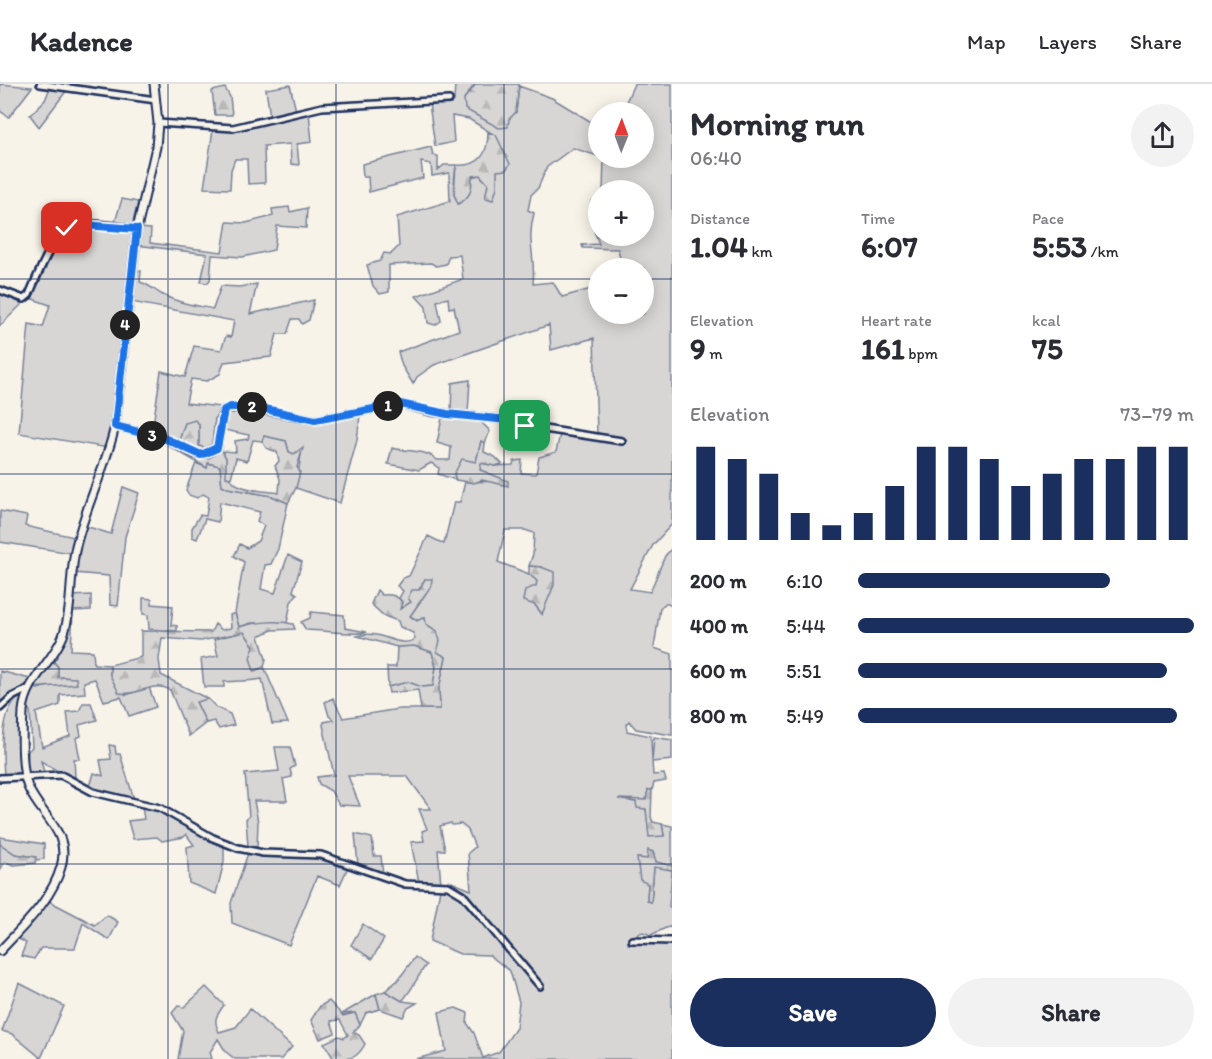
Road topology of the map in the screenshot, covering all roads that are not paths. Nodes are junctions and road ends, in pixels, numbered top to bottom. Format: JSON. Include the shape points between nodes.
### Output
{"nodes":[{"id":1,"x":40,"y":84,"type":"edge"},
{"id":2,"x":154,"y":84,"type":"edge"},
{"id":3,"x":156,"y":100,"type":"junction"},
{"id":4,"x":449,"y":100,"type":"dead end"},
{"id":5,"x":158,"y":123,"type":"junction"},
{"id":6,"x":137,"y":229,"type":"junction"},
{"id":7,"x":0,"y":290,"type":"edge"},
{"id":8,"x":115,"y":426,"type":"junction"},
{"id":9,"x":622,"y":441,"type":"dead end"},
{"id":10,"x":28,"y":689,"type":"junction"},
{"id":11,"x":0,"y":708,"type":"edge"},
{"id":12,"x":25,"y":776,"type":"junction"},
{"id":13,"x":0,"y":778,"type":"edge"},
{"id":14,"x":632,"y":940,"type":"dead end"},
{"id":15,"x":672,"y":941,"type":"edge"},
{"id":16,"x":0,"y":951,"type":"edge"},
{"id":17,"x":540,"y":986,"type":"dead end"}],
"edges":[{"from":1,"to":3,"type":"street"},
{"from":2,"to":3,"type":"street"},
{"from":3,"to":5,"type":"street"},
{"from":4,"to":5,"type":"street","via":[[322,107],[233,128]]},
{"from":5,"to":6,"type":"street","via":[[153,165]]},
{"from":6,"to":7,"type":"street","via":[[84,225],[67,228],[57,238],[29,295],[24,299]]},
{"from":6,"to":8,"type":"street"},
{"from":8,"to":9,"type":"street","via":[[166,439],[201,455],[217,448],[224,410],[231,407],[256,407],[315,420],[400,404]]},
{"from":8,"to":10,"type":"street","via":[[75,548],[70,606],[63,634]]},
{"from":10,"to":11,"type":"street"},
{"from":10,"to":12,"type":"street","via":[[23,711]]},
{"from":12,"to":13,"type":"street"},
{"from":12,"to":16,"type":"street","via":[[33,796],[61,835],[62,862],[51,888]]},
{"from":12,"to":17,"type":"street","via":[[61,776],[93,792],[160,808],[238,848],[321,855],[405,884],[448,886],[463,895]]},
{"from":14,"to":15,"type":"street"}]}
